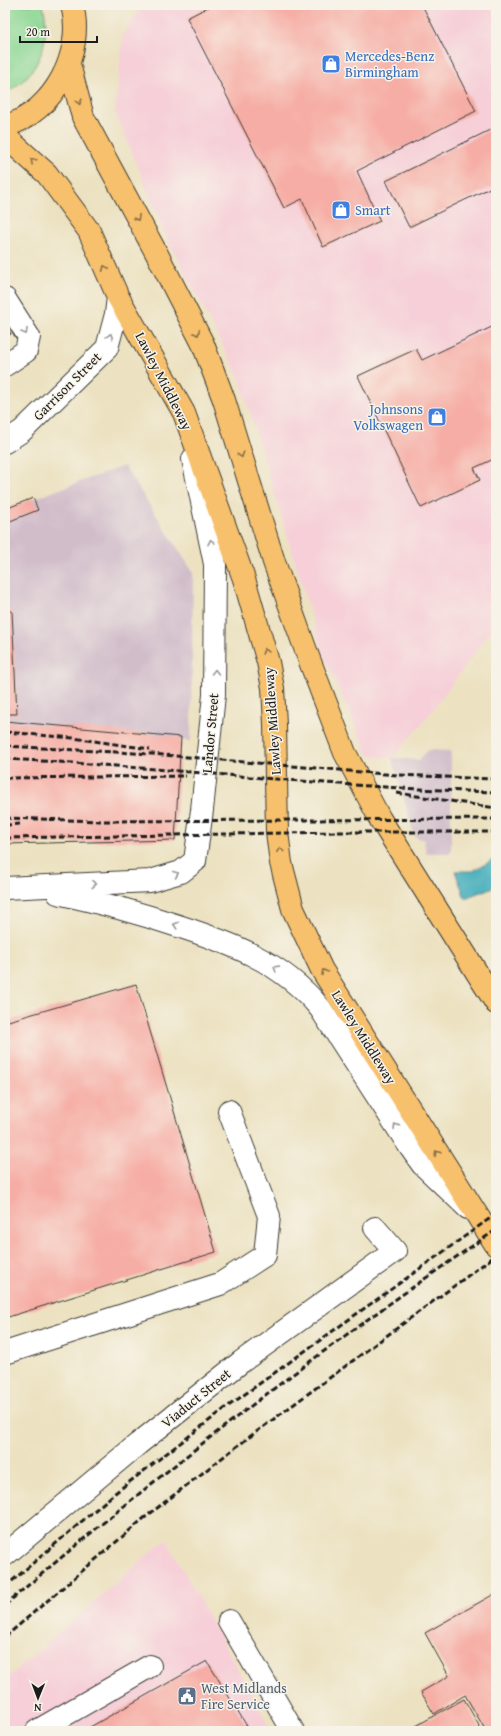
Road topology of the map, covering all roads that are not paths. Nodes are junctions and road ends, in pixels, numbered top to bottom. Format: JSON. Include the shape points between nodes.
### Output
{"nodes":[{"id":1,"x":77,"y":8,"type":"edge"},
{"id":2,"x":69,"y":64,"type":"junction"},
{"id":3,"x":5,"y":126,"type":"edge"},
{"id":4,"x":5,"y":138,"type":"edge"},
{"id":5,"x":118,"y":296,"type":"junction"},
{"id":6,"x":5,"y":299,"type":"edge"},
{"id":7,"x":5,"y":365,"type":"edge"},
{"id":8,"x":184,"y":413,"type":"junction"},
{"id":9,"x":5,"y":442,"type":"edge"},
{"id":10,"x":28,"y":886,"type":"junction"},
{"id":11,"x":5,"y":888,"type":"edge"},
{"id":12,"x":494,"y":996,"type":"edge"},
{"id":13,"x":229,"y":1111,"type":"dead end"},
{"id":14,"x":477,"y":1218,"type":"junction"},
{"id":15,"x":375,"y":1228,"type":"dead end"},
{"id":16,"x":496,"y":1245,"type":"edge"},
{"id":17,"x":5,"y":1353,"type":"edge"},
{"id":18,"x":5,"y":1555,"type":"edge"},
{"id":19,"x":229,"y":1621,"type":"dead end"},
{"id":20,"x":150,"y":1666,"type":"dead end"},
{"id":21,"x":37,"y":1731,"type":"edge"},
{"id":22,"x":293,"y":1731,"type":"edge"}],
"edges":[{"from":1,"to":2,"type":"highway"},
{"from":2,"to":3,"type":"highway","via":[[55,89],[36,110]]},
{"from":2,"to":12,"type":"highway","one_way":true,"via":[[83,117],[203,344],[224,400],[274,562],[345,753],[380,819]]},
{"from":5,"to":4,"type":"highway","name":"Lawley Middleway","one_way":true,"via":[[89,231],[47,174]]},
{"from":5,"to":8,"type":"highway","name":"Lawley Middleway"},
{"from":9,"to":5,"type":"street","name":"Garrison Street","one_way":true,"via":[[22,431],[107,348]]},
{"from":6,"to":7,"type":"street","one_way":true,"via":[[29,337],[26,351]]},
{"from":10,"to":8,"type":"street","name":"Landor Street","one_way":true,"via":[[150,881],[181,872],[195,861],[214,695],[215,564]]},
{"from":14,"to":8,"type":"highway","name":"Lawley Middleway","one_way":true,"via":[[322,970],[293,909],[281,862],[277,832],[275,724],[273,688],[268,662],[244,579]]},
{"from":10,"to":11,"type":"street","name":"Landor Street"},
{"from":14,"to":10,"type":"street","one_way":true,"via":[[422,1164],[320,1008],[305,990],[280,970],[248,951],[213,938],[115,906]]},
{"from":13,"to":17,"type":"street","via":[[269,1216],[265,1255],[220,1284]]},
{"from":14,"to":16,"type":"highway","name":"Lawley Middleway"},
{"from":15,"to":18,"type":"street","name":"Viaduct Street","via":[[395,1251],[241,1362]]},
{"from":19,"to":22,"type":"street"},
{"from":20,"to":21,"type":"street"}]}
